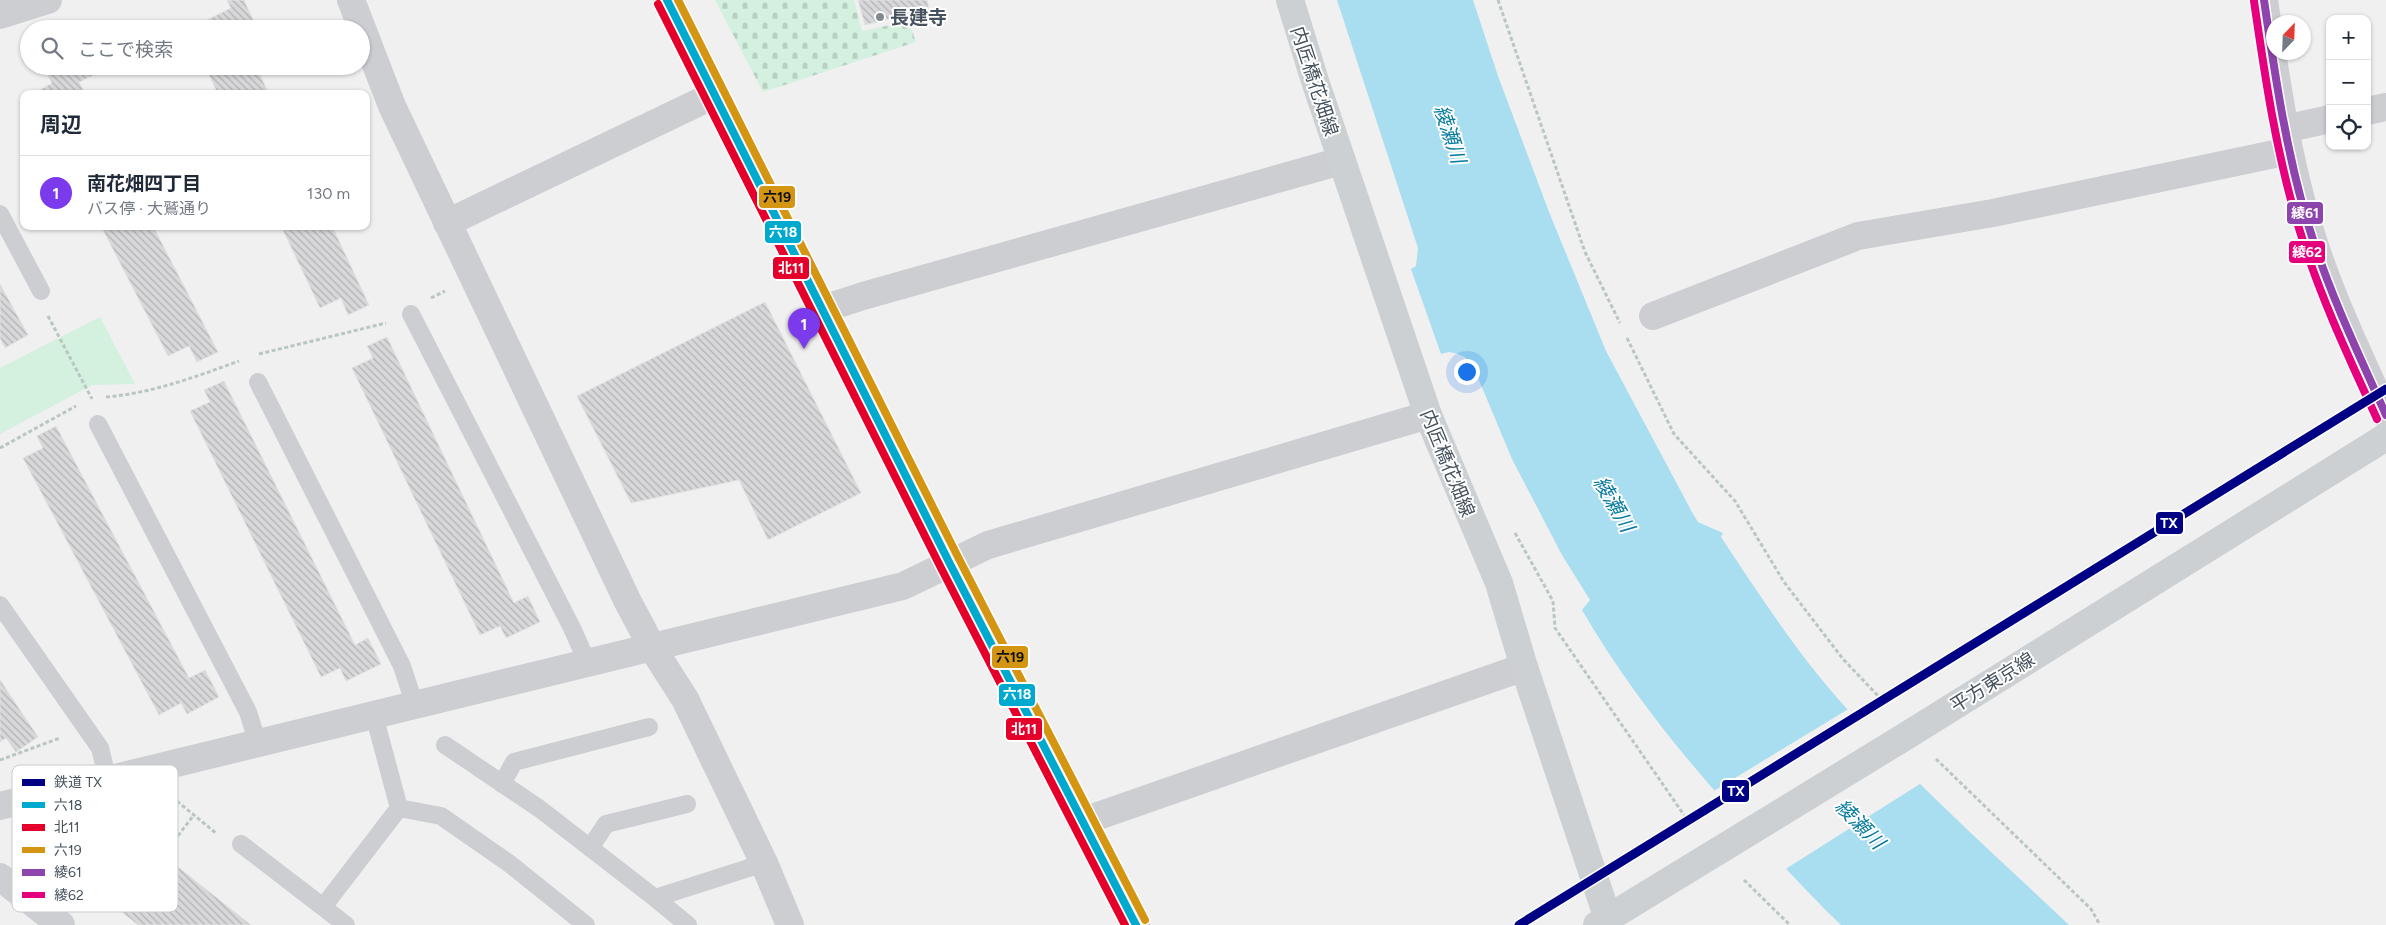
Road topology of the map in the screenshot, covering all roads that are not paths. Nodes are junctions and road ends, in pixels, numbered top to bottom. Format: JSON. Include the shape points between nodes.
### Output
{"nodes":[{"id":1,"x":48,"y":0,"type":"edge"},
{"id":2,"x":352,"y":0,"type":"edge"},
{"id":3,"x":667,"y":0,"type":"edge"},
{"id":4,"x":1290,"y":0,"type":"edge"},
{"id":5,"x":2264,"y":0,"type":"edge"},
{"id":6,"x":0,"y":15,"type":"edge"},
{"id":7,"x":360,"y":20,"type":"edge"},
{"id":8,"x":370,"y":48,"type":"edge"},
{"id":9,"x":714,"y":95,"type":"junction"},
{"id":10,"x":2386,"y":107,"type":"edge"},
{"id":11,"x":2371,"y":110,"type":"edge"},
{"id":12,"x":2326,"y":121,"type":"edge"},
{"id":13,"x":2286,"y":140,"type":"junction"},
{"id":14,"x":1341,"y":161,"type":"junction"},
{"id":15,"x":0,"y":214,"type":"edge"},
{"id":16,"x":447,"y":223,"type":"junction"},
{"id":17,"x":41,"y":291,"type":"road end"},
{"id":18,"x":823,"y":309,"type":"junction"},
{"id":19,"x":411,"y":314,"type":"road end"},
{"id":20,"x":1653,"y":316,"type":"dead end"},
{"id":21,"x":258,"y":382,"type":"dead end"},
{"id":22,"x":1428,"y":415,"type":"junction"},
{"id":23,"x":2386,"y":415,"type":"edge"},
{"id":24,"x":98,"y":424,"type":"road end"},
{"id":25,"x":2386,"y":437,"type":"edge"},
{"id":26,"x":950,"y":564,"type":"junction"},
{"id":27,"x":0,"y":605,"type":"edge"},
{"id":28,"x":653,"y":648,"type":"junction"},
{"id":29,"x":588,"y":664,"type":"junction"},
{"id":30,"x":1524,"y":667,"type":"junction"},
{"id":31,"x":415,"y":706,"type":"junction"},
{"id":32,"x":374,"y":715,"type":"junction"},
{"id":33,"x":649,"y":727,"type":"dead end"},
{"id":34,"x":258,"y":744,"type":"junction"},
{"id":35,"x":445,"y":745,"type":"dead end"},
{"id":36,"x":104,"y":765,"type":"edge"},
{"id":37,"x":170,"y":765,"type":"edge"},
{"id":38,"x":502,"y":784,"type":"junction"},
{"id":39,"x":687,"y":804,"type":"dead end"},
{"id":40,"x":399,"y":808,"type":"junction"},
{"id":41,"x":1082,"y":822,"type":"junction"},
{"id":42,"x":241,"y":844,"type":"road end"},
{"id":43,"x":590,"y":848,"type":"junction"},
{"id":44,"x":764,"y":863,"type":"junction"},
{"id":45,"x":0,"y":876,"type":"edge"},
{"id":46,"x":12,"y":886,"type":"edge"},
{"id":47,"x":656,"y":898,"type":"junction"},
{"id":48,"x":323,"y":907,"type":"junction"},
{"id":49,"x":45,"y":912,"type":"edge"},
{"id":50,"x":1605,"y":923,"type":"edge"},
{"id":51,"x":61,"y":925,"type":"edge"},
{"id":52,"x":346,"y":925,"type":"edge"},
{"id":53,"x":586,"y":925,"type":"edge"},
{"id":54,"x":688,"y":925,"type":"edge"},
{"id":55,"x":790,"y":925,"type":"edge"},
{"id":56,"x":1136,"y":925,"type":"edge"}],
"edges":[{"from":1,"to":6,"type":"street"},
{"from":2,"to":7,"type":"street"},
{"from":3,"to":9,"type":"street"},
{"from":4,"to":14,"type":"main road","name":"内匠橋花畑線"},
{"from":5,"to":13,"type":"street"},
{"from":8,"to":16,"type":"street","via":[[392,106]]},
{"from":9,"to":16,"type":"street"},
{"from":9,"to":18,"type":"street"},
{"from":10,"to":11,"type":"street"},
{"from":12,"to":13,"type":"street"},
{"from":13,"to":20,"type":"street","via":[[1994,213],[1858,236]]},
{"from":13,"to":23,"type":"street","via":[[2318,254],[2342,318]]},
{"from":14,"to":18,"type":"street"},
{"from":14,"to":22,"type":"main road","name":"内匠橋花畑線"},
{"from":15,"to":17,"type":"lane"},
{"from":16,"to":28,"type":"street"},
{"from":18,"to":26,"type":"street"},
{"from":19,"to":29,"type":"lane"},
{"from":21,"to":31,"type":"lane","via":[[402,666]]},
{"from":22,"to":26,"type":"street","via":[[988,545]]},
{"from":22,"to":30,"type":"main road","name":"内匠橋花畑線","via":[[1498,583]]},
{"from":24,"to":34,"type":"lane","via":[[248,712]]},
{"from":25,"to":50,"type":"main road","name":"平方東京線"},
{"from":26,"to":28,"type":"street","via":[[904,586]]},
{"from":26,"to":41,"type":"street"},
{"from":27,"to":36,"type":"lane","via":[[100,748]]},
{"from":28,"to":29,"type":"street"},
{"from":28,"to":44,"type":"street","via":[[685,700]]},
{"from":29,"to":31,"type":"street"},
{"from":30,"to":41,"type":"street"},
{"from":30,"to":50,"type":"main road","name":"内匠橋花畑線"},
{"from":31,"to":32,"type":"street"},
{"from":32,"to":34,"type":"street"},
{"from":32,"to":40,"type":"lane"},
{"from":33,"to":38,"type":"lane","via":[[514,762]]},
{"from":34,"to":37,"type":"street"},
{"from":35,"to":38,"type":"lane"},
{"from":38,"to":43,"type":"lane"},
{"from":39,"to":43,"type":"lane","via":[[606,824]]},
{"from":40,"to":48,"type":"lane"},
{"from":40,"to":53,"type":"lane","via":[[441,816],[510,864]]},
{"from":41,"to":56,"type":"street"},
{"from":42,"to":48,"type":"lane"},
{"from":43,"to":47,"type":"lane"},
{"from":44,"to":47,"type":"lane"},
{"from":44,"to":55,"type":"street"},
{"from":45,"to":46,"type":"street"},
{"from":47,"to":54,"type":"lane"},
{"from":48,"to":52,"type":"lane"},
{"from":49,"to":51,"type":"street"}]}
